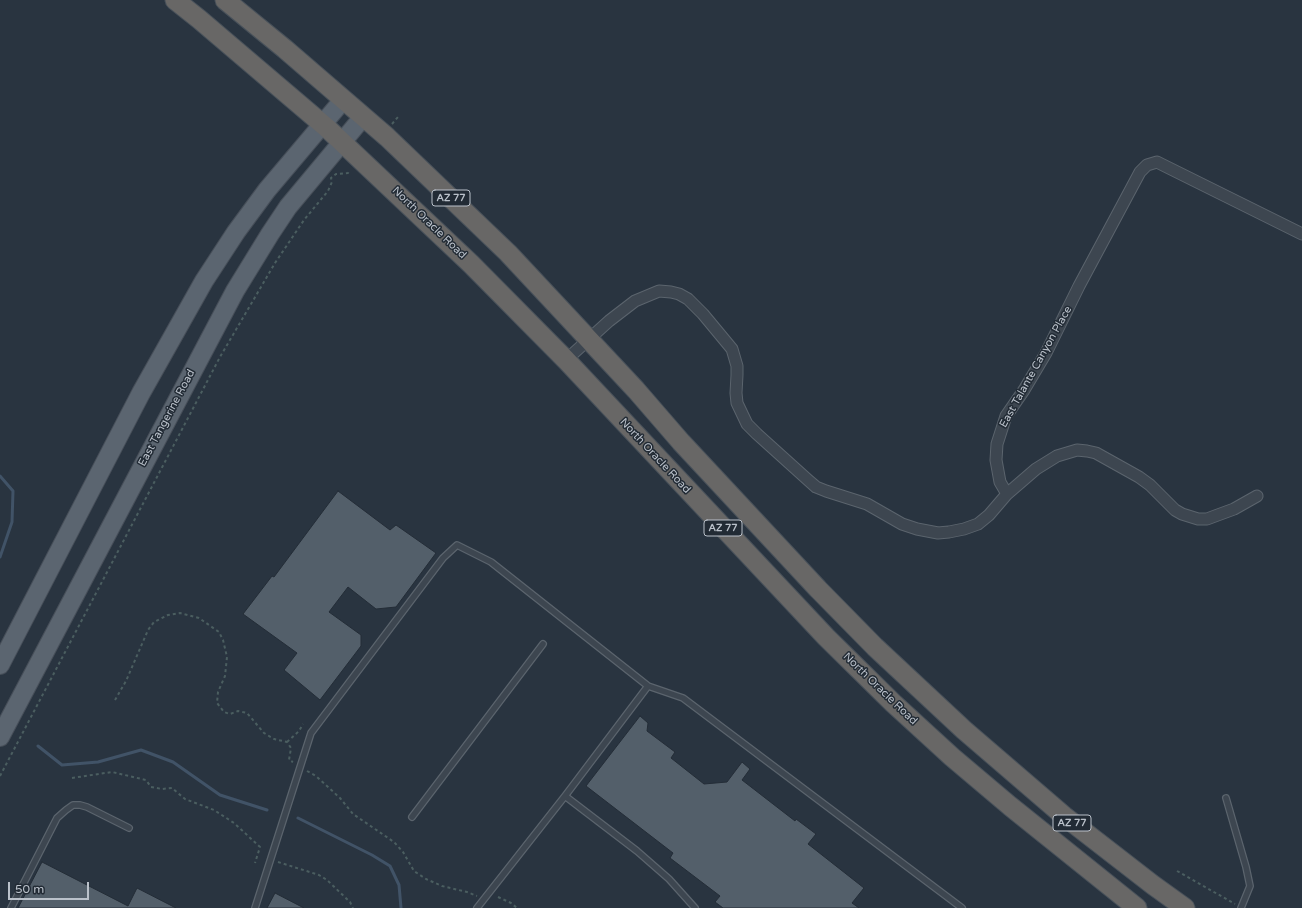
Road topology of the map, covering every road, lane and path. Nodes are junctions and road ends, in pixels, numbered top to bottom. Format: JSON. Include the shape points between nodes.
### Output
{"nodes":[{"id":1,"x":175,"y":0,"type":"edge"},
{"id":2,"x":225,"y":0,"type":"edge"},
{"id":3,"x":343,"y":100,"type":"junction"},
{"id":4,"x":363,"y":116,"type":"junction"},
{"id":5,"x":323,"y":124,"type":"junction"},
{"id":6,"x":343,"y":142,"type":"junction"},
{"id":7,"x":349,"y":172,"type":"dead end"},
{"id":8,"x":1302,"y":234,"type":"edge"},
{"id":9,"x":589,"y":340,"type":"junction"},
{"id":10,"x":566,"y":360,"type":"junction"},
{"id":11,"x":1007,"y":494,"type":"junction"},
{"id":12,"x":1257,"y":496,"type":"dead end"},
{"id":13,"x":543,"y":644,"type":"dead end"},
{"id":14,"x":0,"y":665,"type":"edge"},
{"id":15,"x":648,"y":686,"type":"junction"},
{"id":16,"x":115,"y":700,"type":"dead end"},
{"id":17,"x":303,"y":724,"type":"dead end"},
{"id":18,"x":0,"y":737,"type":"edge"},
{"id":19,"x":287,"y":742,"type":"junction"},
{"id":20,"x":300,"y":766,"type":"junction"},
{"id":21,"x":0,"y":776,"type":"edge"},
{"id":22,"x":72,"y":778,"type":"dead end"},
{"id":23,"x":565,"y":796,"type":"junction"},
{"id":24,"x":1226,"y":798,"type":"dead end"},
{"id":25,"x":412,"y":817,"type":"dead end"},
{"id":26,"x":129,"y":828,"type":"dead end"},
{"id":27,"x":277,"y":862,"type":"dead end"},
{"id":28,"x":256,"y":863,"type":"dead end"},
{"id":29,"x":1177,"y":871,"type":"dead end"},
{"id":30,"x":477,"y":896,"type":"dead end"},
{"id":31,"x":498,"y":897,"type":"dead end"},
{"id":32,"x":10,"y":908,"type":"edge"},
{"id":33,"x":256,"y":908,"type":"edge"},
{"id":34,"x":353,"y":908,"type":"edge"},
{"id":35,"x":477,"y":908,"type":"edge"},
{"id":36,"x":517,"y":908,"type":"edge"},
{"id":37,"x":695,"y":908,"type":"edge"},
{"id":38,"x":962,"y":908,"type":"edge"},
{"id":39,"x":1137,"y":908,"type":"edge"},
{"id":40,"x":1186,"y":908,"type":"edge"},
{"id":41,"x":1241,"y":908,"type":"edge"}],
"edges":[{"from":1,"to":5,"type":"highway","name":"North Oracle Road","number":"AZ 77"},
{"from":2,"to":3,"type":"highway","number":"AZ 77"},
{"from":3,"to":4,"type":"highway","number":"AZ 77"},
{"from":3,"to":5,"type":"main road"},
{"from":4,"to":6,"type":"main road","name":"East Tangerine Road"},
{"from":4,"to":9,"type":"highway","number":"AZ 77","via":[[466,211]]},
{"from":5,"to":6,"type":"highway","name":"North Oracle Road","number":"AZ 77"},
{"from":5,"to":14,"type":"main road","via":[[267,190],[204,281],[142,393]]},
{"from":6,"to":10,"type":"highway","name":"North Oracle Road","number":"AZ 77","via":[[471,264]]},
{"from":6,"to":18,"type":"main road","name":"East Tangerine Road","via":[[288,207],[235,290]]},
{"from":7,"to":21,"type":"path","via":[[336,174],[331,178],[328,191],[304,220],[275,263],[210,375]]},
{"from":8,"to":11,"type":"street","name":"East Talante Canyon Place","via":[[1167,166],[1157,162],[1147,165],[1136,178],[1046,353],[1006,416],[997,444],[996,460],[1000,482]]},
{"from":9,"to":10,"type":"street"},
{"from":9,"to":11,"type":"street","via":[[635,301],[658,291],[679,294],[703,314],[732,349],[737,366],[737,403],[747,424],[816,487],[867,504],[902,524],[938,532],[964,529],[978,524]]},
{"from":9,"to":40,"type":"highway","number":"AZ 77","via":[[818,589],[875,647],[964,730],[1064,816],[1153,886]]},
{"from":10,"to":39,"type":"highway","name":"North Oracle Road","number":"AZ 77","via":[[857,668],[963,767]]},
{"from":11,"to":12,"type":"street","via":[[1036,469],[1057,456],[1087,450],[1139,477],[1175,510],[1198,520],[1234,509]]},
{"from":13,"to":25,"type":"lane"},
{"from":15,"to":20,"type":"lane","via":[[491,562],[457,545],[443,558],[311,733]]},
{"from":15,"to":23,"type":"lane"},
{"from":15,"to":38,"type":"lane","via":[[683,698]]},
{"from":16,"to":19,"type":"path","via":[[148,630],[154,622],[168,615],[180,613],[199,618],[219,632],[223,640],[227,657],[217,704],[224,712],[230,714],[238,711],[247,713],[264,733]]},
{"from":17,"to":19,"type":"path"},
{"from":19,"to":20,"type":"path","via":[[291,748],[289,760]]},
{"from":20,"to":30,"type":"path","via":[[306,766],[305,770],[316,776],[353,814],[394,842],[414,871],[442,886]]},
{"from":20,"to":33,"type":"lane"},
{"from":22,"to":28,"type":"path","via":[[112,772],[146,780],[151,787],[172,788],[185,799],[214,810],[234,823],[260,847]]},
{"from":23,"to":35,"type":"lane"},
{"from":23,"to":37,"type":"lane","via":[[637,851],[669,879]]},
{"from":24,"to":41,"type":"lane","via":[[1250,886]]},
{"from":26,"to":32,"type":"lane","via":[[87,807],[73,805],[57,818]]},
{"from":27,"to":34,"type":"path","via":[[319,875]]},
{"from":29,"to":41,"type":"path"},
{"from":31,"to":36,"type":"path"}]}
